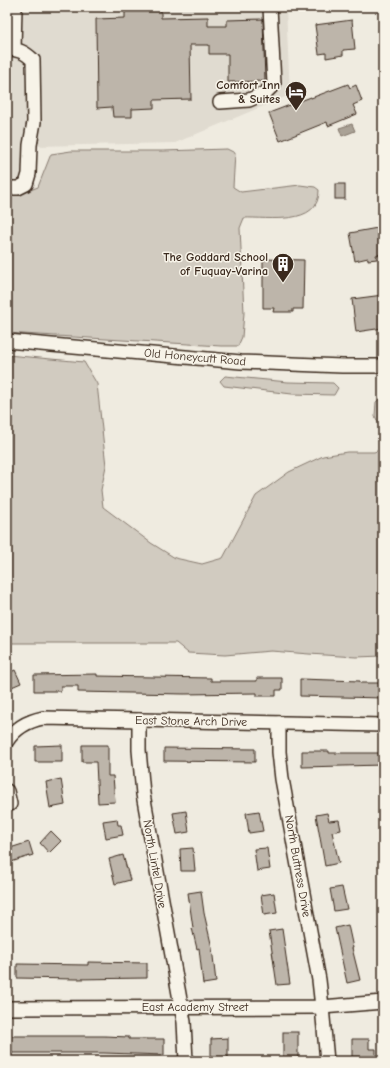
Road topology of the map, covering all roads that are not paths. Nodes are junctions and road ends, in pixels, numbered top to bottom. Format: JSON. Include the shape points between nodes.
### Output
{"nodes":[{"id":1,"x":15,"y":7,"type":"edge"},
{"id":2,"x":270,"y":7,"type":"edge"},
{"id":3,"x":11,"y":48,"type":"edge"},
{"id":4,"x":220,"y":102,"type":"dead end"},
{"id":5,"x":7,"y":188,"type":"edge"},
{"id":6,"x":7,"y":341,"type":"edge"},
{"id":7,"x":383,"y":366,"type":"edge"},
{"id":8,"x":139,"y":720,"type":"junction"},
{"id":9,"x":279,"y":723,"type":"junction"},
{"id":10,"x":383,"y":725,"type":"edge"},
{"id":11,"x":7,"y":741,"type":"edge"},
{"id":12,"x":7,"y":791,"type":"edge"},
{"id":13,"x":10,"y":804,"type":"dead end"},
{"id":14,"x":383,"y":1002,"type":"edge"},
{"id":15,"x":322,"y":1007,"type":"junction"},
{"id":16,"x":7,"y":1008,"type":"edge"},
{"id":17,"x":182,"y":1008,"type":"junction"},
{"id":18,"x":186,"y":1061,"type":"edge"},
{"id":19,"x":327,"y":1061,"type":"edge"}],
"edges":[{"from":1,"to":3,"type":"street"},
{"from":2,"to":4,"type":"street","via":[[274,84],[265,93],[249,100]]},
{"from":3,"to":5,"type":"street","via":[[26,53],[33,60],[34,122],[26,184],[18,188]]},
{"from":6,"to":7,"type":"street","name":"Old Honeycutt Road","via":[[242,362]]},
{"from":8,"to":9,"type":"street","name":"East Stone Arch Drive"},
{"from":8,"to":11,"type":"street","name":"East Stone Arch Drive","via":[[43,718],[21,726]]},
{"from":8,"to":17,"type":"street","name":"North Lintel Drive","via":[[143,794]]},
{"from":9,"to":10,"type":"street","name":"East Stone Arch Drive"},
{"from":9,"to":15,"type":"street","name":"North Buttress Drive","via":[[282,779]]},
{"from":12,"to":13,"type":"street"},
{"from":14,"to":15,"type":"street","name":"East Academy Street"},
{"from":15,"to":17,"type":"street","name":"East Academy Street"},
{"from":15,"to":19,"type":"street","name":"North Buttress Drive"},
{"from":16,"to":17,"type":"street","name":"East Academy Street"},
{"from":17,"to":18,"type":"street","name":"North Lintel Drive"}]}
